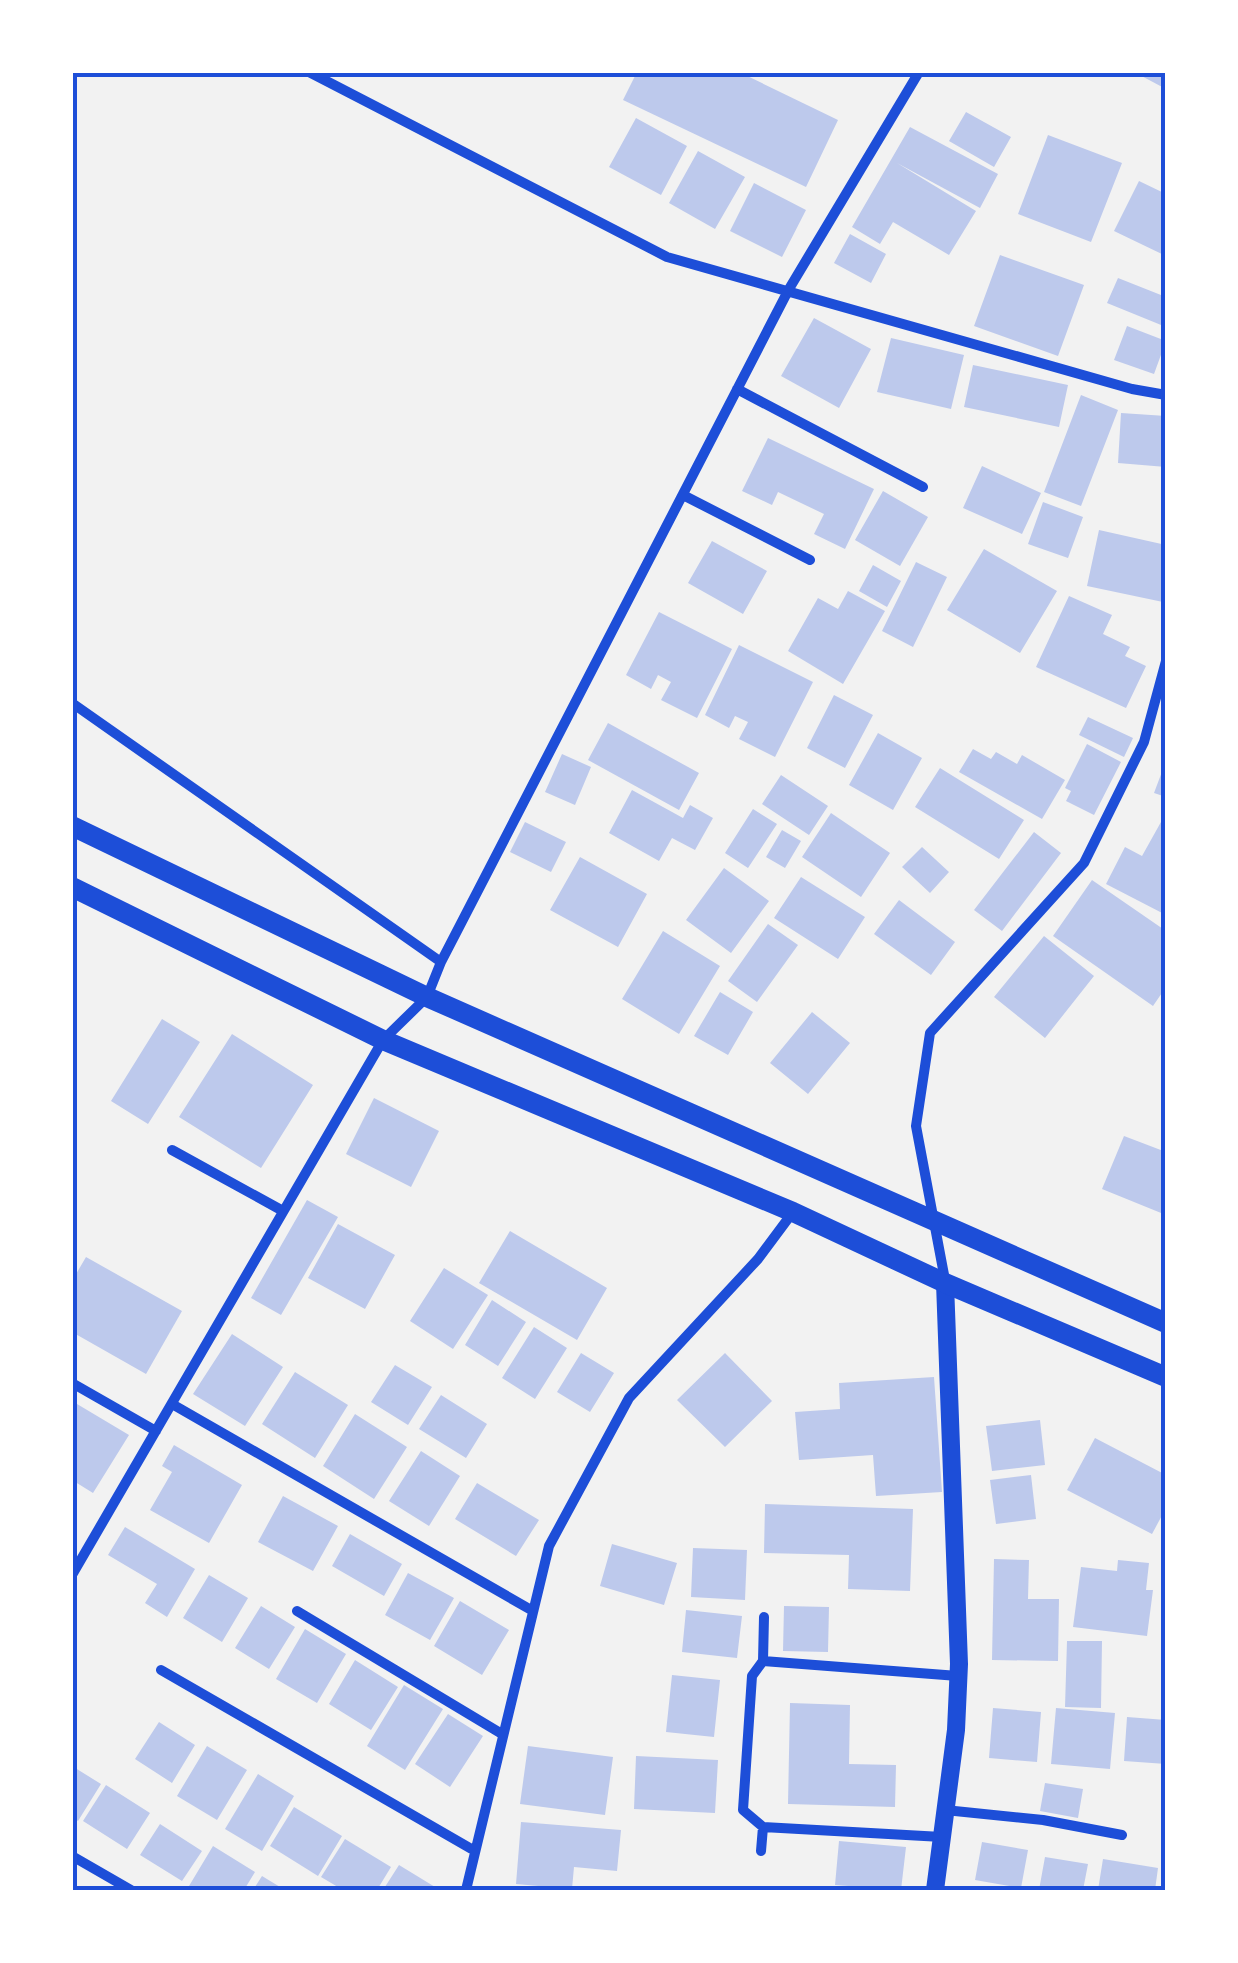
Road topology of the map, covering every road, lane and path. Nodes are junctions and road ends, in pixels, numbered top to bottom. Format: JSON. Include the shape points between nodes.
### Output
{"nodes":[{"id":1,"x":309,"y":72,"type":"edge"},
{"id":2,"x":919,"y":72,"type":"edge"},
{"id":3,"x":790,"y":289,"type":"junction"},
{"id":4,"x":737,"y":389,"type":"junction"},
{"id":5,"x":1166,"y":395,"type":"edge"},
{"id":6,"x":924,"y":487,"type":"dead end"},
{"id":7,"x":682,"y":495,"type":"junction"},
{"id":8,"x":810,"y":560,"type":"dead end"},
{"id":9,"x":1166,"y":661,"type":"edge"},
{"id":10,"x":72,"y":704,"type":"edge"},
{"id":11,"x":72,"y":826,"type":"edge"},
{"id":12,"x":72,"y":887,"type":"edge"},
{"id":13,"x":441,"y":962,"type":"junction"},
{"id":14,"x":427,"y":997,"type":"junction"},
{"id":15,"x":382,"y":1040,"type":"junction"},
{"id":16,"x":172,"y":1150,"type":"dead end"},
{"id":17,"x":283,"y":1211,"type":"junction"},
{"id":18,"x":793,"y":1212,"type":"junction"},
{"id":19,"x":931,"y":1217,"type":"junction"},
{"id":20,"x":946,"y":1283,"type":"junction"},
{"id":21,"x":1166,"y":1323,"type":"edge"},
{"id":22,"x":1166,"y":1377,"type":"edge"},
{"id":23,"x":72,"y":1383,"type":"edge"},
{"id":24,"x":172,"y":1404,"type":"junction"},
{"id":25,"x":156,"y":1431,"type":"junction"},
{"id":26,"x":72,"y":1574,"type":"edge"},
{"id":27,"x":297,"y":1611,"type":"dead end"},
{"id":28,"x":532,"y":1611,"type":"junction"},
{"id":29,"x":764,"y":1617,"type":"dead end"},
{"id":30,"x":763,"y":1661,"type":"junction"},
{"id":31,"x":162,"y":1670,"type":"dead end"},
{"id":32,"x":958,"y":1676,"type":"junction"},
{"id":33,"x":502,"y":1734,"type":"junction"},
{"id":34,"x":945,"y":1810,"type":"junction"},
{"id":35,"x":763,"y":1827,"type":"junction"},
{"id":36,"x":1122,"y":1835,"type":"dead end"},
{"id":37,"x":942,"y":1837,"type":"junction"},
{"id":38,"x":475,"y":1851,"type":"junction"},
{"id":39,"x":761,"y":1851,"type":"dead end"},
{"id":40,"x":72,"y":1856,"type":"edge"},
{"id":41,"x":131,"y":1890,"type":"edge"},
{"id":42,"x":466,"y":1890,"type":"edge"},
{"id":43,"x":935,"y":1890,"type":"edge"}],
"edges":[{"from":1,"to":3,"type":"street","via":[[667,257]]},
{"from":2,"to":3,"type":"street"},
{"from":3,"to":4,"type":"street"},
{"from":3,"to":5,"type":"street"},
{"from":4,"to":6,"type":"street"},
{"from":4,"to":7,"type":"street"},
{"from":7,"to":8,"type":"street"},
{"from":7,"to":13,"type":"street"},
{"from":9,"to":19,"type":"street","via":[[1144,742],[1084,863],[930,1032],[916,1126]]},
{"from":10,"to":13,"type":"street"},
{"from":11,"to":14,"type":"main road"},
{"from":12,"to":15,"type":"main road"},
{"from":13,"to":14,"type":"street"},
{"from":14,"to":15,"type":"street"},
{"from":14,"to":19,"type":"main road"},
{"from":15,"to":17,"type":"street"},
{"from":15,"to":18,"type":"main road"},
{"from":16,"to":17,"type":"street"},
{"from":17,"to":24,"type":"street"},
{"from":18,"to":20,"type":"main road"},
{"from":18,"to":28,"type":"street","via":[[758,1260],[629,1398],[549,1546]]},
{"from":19,"to":20,"type":"street"},
{"from":19,"to":21,"type":"main road"},
{"from":20,"to":22,"type":"main road"},
{"from":20,"to":32,"type":"street"},
{"from":23,"to":25,"type":"street"},
{"from":24,"to":25,"type":"street"},
{"from":24,"to":28,"type":"street"},
{"from":25,"to":26,"type":"street"},
{"from":27,"to":33,"type":"street"},
{"from":28,"to":33,"type":"street"},
{"from":29,"to":30,"type":"street"},
{"from":30,"to":32,"type":"street"},
{"from":30,"to":35,"type":"street","via":[[752,1676],[742,1810]]},
{"from":31,"to":38,"type":"street"},
{"from":32,"to":34,"type":"street"},
{"from":33,"to":38,"type":"street"},
{"from":34,"to":36,"type":"street"},
{"from":34,"to":37,"type":"street"},
{"from":35,"to":37,"type":"street"},
{"from":35,"to":39,"type":"street"},
{"from":37,"to":43,"type":"street"},
{"from":38,"to":42,"type":"street"},
{"from":40,"to":41,"type":"street"}]}
